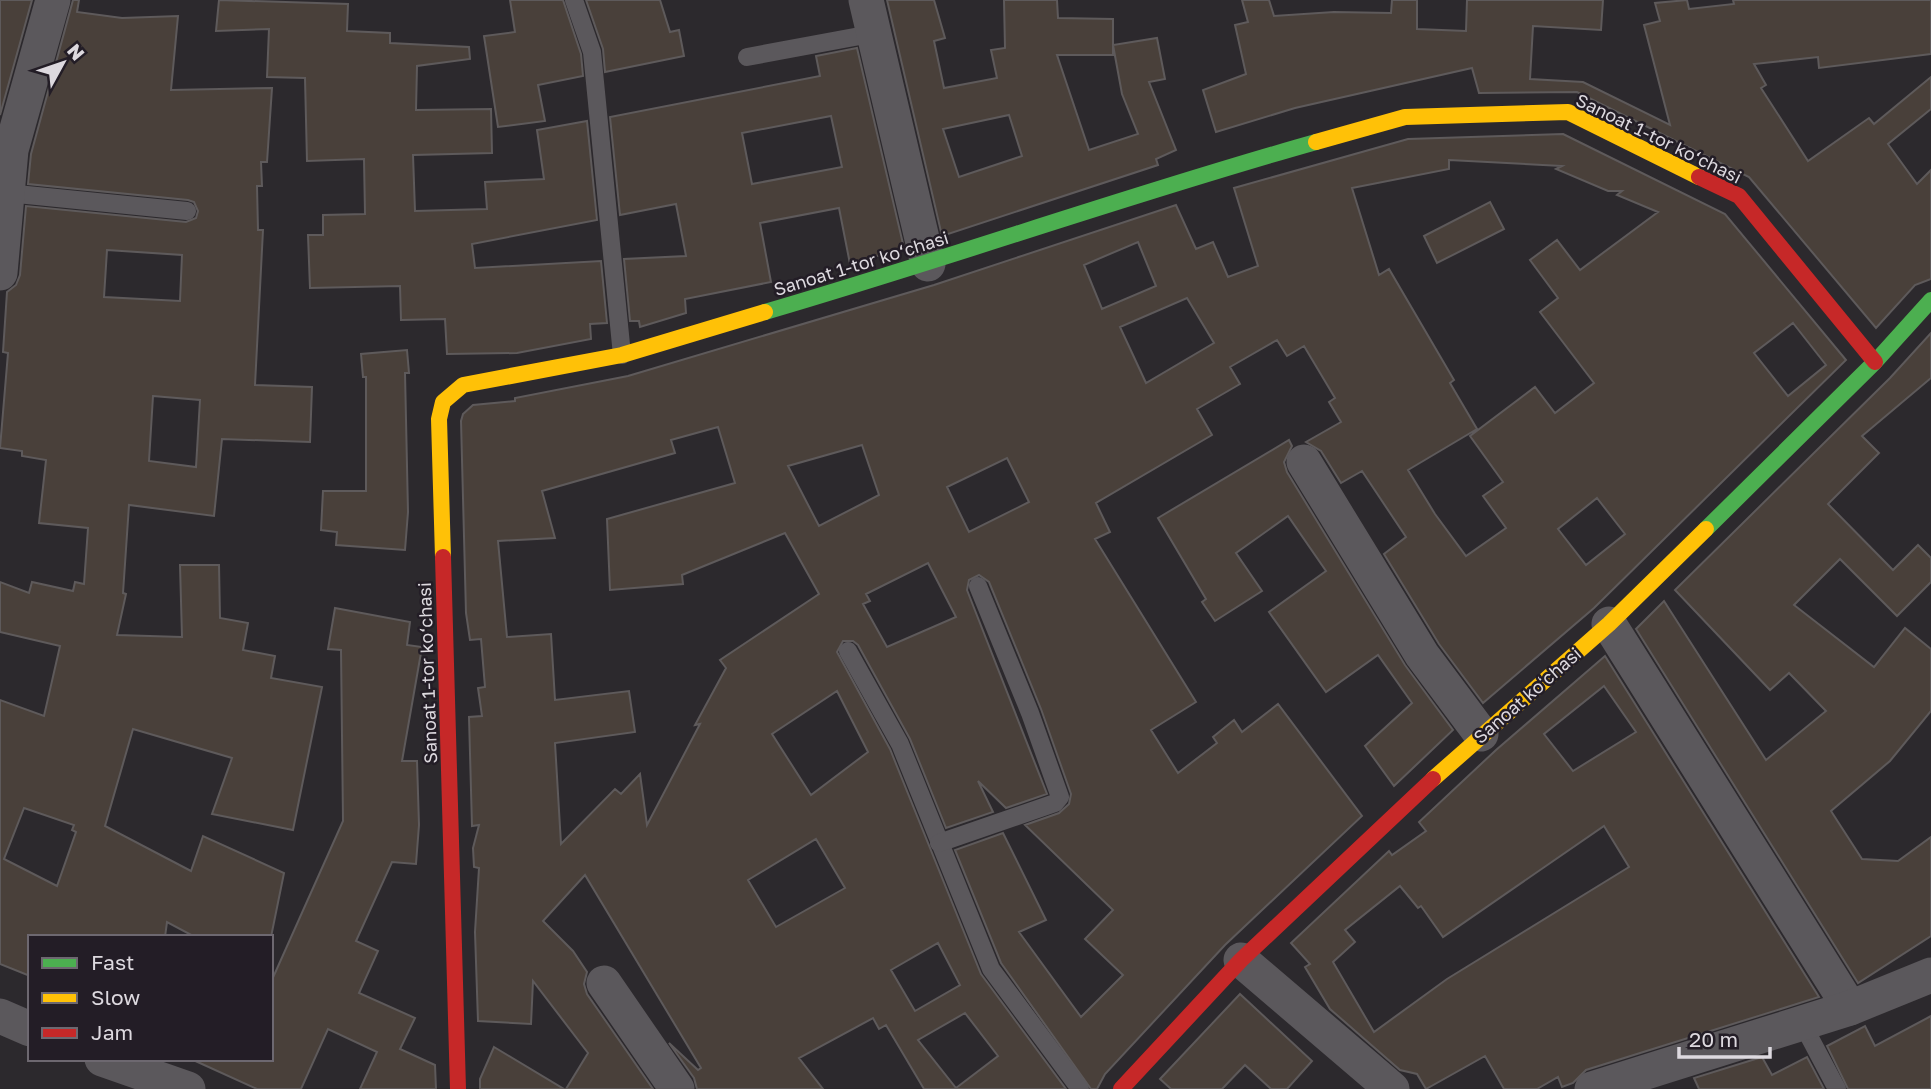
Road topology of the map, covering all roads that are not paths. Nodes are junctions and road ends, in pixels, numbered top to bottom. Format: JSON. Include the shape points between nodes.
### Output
{"nodes":[{"id":1,"x":52,"y":0,"type":"edge"},
{"id":2,"x":575,"y":0,"type":"edge"},
{"id":3,"x":866,"y":0,"type":"edge"},
{"id":4,"x":876,"y":33,"type":"junction"},
{"id":5,"x":747,"y":57,"type":"dead end"},
{"id":6,"x":7,"y":193,"type":"junction"},
{"id":7,"x":187,"y":211,"type":"dead end"},
{"id":8,"x":928,"y":264,"type":"junction"},
{"id":9,"x":0,"y":273,"type":"edge"},
{"id":10,"x":1931,"y":300,"type":"edge"},
{"id":11,"x":622,"y":355,"type":"junction"},
{"id":12,"x":1875,"y":362,"type":"junction"},
{"id":13,"x":1304,"y":462,"type":"dead end"},
{"id":14,"x":978,"y":586,"type":"dead end"},
{"id":15,"x":1609,"y":624,"type":"junction"},
{"id":16,"x":848,"y":651,"type":"dead end"},
{"id":17,"x":1481,"y":734,"type":"junction"},
{"id":18,"x":939,"y":843,"type":"junction"},
{"id":19,"x":1241,"y":960,"type":"junction"},
{"id":20,"x":1931,"y":975,"type":"edge"},
{"id":21,"x":604,"y":983,"type":"dead end"},
{"id":22,"x":1850,"y":1007,"type":"junction"},
{"id":23,"x":0,"y":1016,"type":"edge"},
{"id":24,"x":1802,"y":1023,"type":"junction"},
{"id":25,"x":28,"y":1028,"type":"edge"},
{"id":26,"x":108,"y":1061,"type":"edge"},
{"id":27,"x":188,"y":1089,"type":"edge"},
{"id":28,"x":458,"y":1089,"type":"edge"},
{"id":29,"x":677,"y":1089,"type":"edge"},
{"id":30,"x":1080,"y":1089,"type":"edge"},
{"id":31,"x":1121,"y":1089,"type":"edge"},
{"id":32,"x":1392,"y":1089,"type":"edge"},
{"id":33,"x":1591,"y":1089,"type":"edge"},
{"id":34,"x":1837,"y":1089,"type":"edge"}],
"edges":[{"from":1,"to":6,"type":"street","via":[[11,150]]},
{"from":2,"to":11,"type":"lane","via":[[592,52]]},
{"from":3,"to":4,"type":"street"},
{"from":4,"to":5,"type":"lane"},
{"from":4,"to":8,"type":"street"},
{"from":6,"to":7,"type":"lane"},
{"from":6,"to":9,"type":"street"},
{"from":8,"to":11,"type":"street","name":"Sanoat 1-tor ko‘chasi"},
{"from":8,"to":12,"type":"street","name":"Sanoat 1-tor ko‘chasi","via":[[1182,180],[1405,117],[1568,112],[1739,196]]},
{"from":10,"to":12,"type":"street","name":"Sanoat koʻchasi"},
{"from":11,"to":28,"type":"street","name":"Sanoat 1-tor ko‘chasi","via":[[463,385],[443,402],[439,419]]},
{"from":12,"to":15,"type":"street","name":"Sanoat koʻchasi"},
{"from":13,"to":17,"type":"street","via":[[1423,655]]},
{"from":14,"to":18,"type":"lane","via":[[1060,797],[1055,803]]},
{"from":15,"to":17,"type":"street","name":"Sanoat koʻchasi"},
{"from":15,"to":22,"type":"street"},
{"from":16,"to":18,"type":"lane","via":[[900,744]]},
{"from":17,"to":19,"type":"street","name":"Sanoat koʻchasi"},
{"from":18,"to":30,"type":"lane","via":[[991,968]]},
{"from":19,"to":31,"type":"street","name":"Sanoat koʻchasi"},
{"from":19,"to":32,"type":"street"},
{"from":20,"to":22,"type":"street"},
{"from":21,"to":29,"type":"street"},
{"from":22,"to":24,"type":"street"},
{"from":23,"to":25,"type":"street"},
{"from":24,"to":33,"type":"street"},
{"from":24,"to":34,"type":"lane"},
{"from":26,"to":27,"type":"street"}]}
